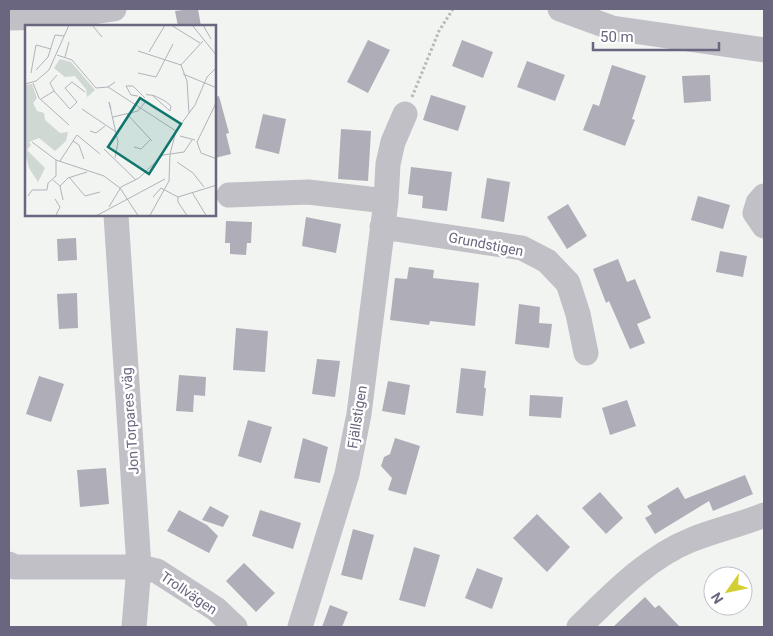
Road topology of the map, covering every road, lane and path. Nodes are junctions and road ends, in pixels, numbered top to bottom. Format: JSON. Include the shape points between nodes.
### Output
{"nodes":[{"id":1,"x":453,"y":9,"type":"edge"},
{"id":2,"x":560,"y":9,"type":"edge"},
{"id":3,"x":109,"y":15,"type":"edge"},
{"id":4,"x":9,"y":18,"type":"edge"},
{"id":5,"x":764,"y":50,"type":"edge"},
{"id":6,"x":405,"y":114,"type":"joint"},
{"id":7,"x":229,"y":196,"type":"dead end"},
{"id":8,"x":764,"y":196,"type":"edge"},
{"id":9,"x":386,"y":201,"type":"junction"},
{"id":10,"x":116,"y":216,"type":"edge"},
{"id":11,"x":764,"y":226,"type":"edge"},
{"id":12,"x":382,"y":227,"type":"junction"},
{"id":13,"x":586,"y":353,"type":"dead end"},
{"id":14,"x":764,"y":515,"type":"edge"},
{"id":15,"x":9,"y":564,"type":"edge"},
{"id":16,"x":139,"y":567,"type":"junction"},
{"id":17,"x":134,"y":627,"type":"edge"},
{"id":18,"x":235,"y":627,"type":"edge"},
{"id":19,"x":300,"y":627,"type":"edge"},
{"id":20,"x":579,"y":627,"type":"edge"}],
"edges":[{"from":1,"to":6,"type":"path","via":[[439,32]]},
{"from":2,"to":5,"type":"street","via":[[612,28]]},
{"from":3,"to":4,"type":"street"},
{"from":6,"to":9,"type":"street","name":"Fjällstigen","via":[[388,164]]},
{"from":7,"to":9,"type":"street","via":[[308,192]]},
{"from":8,"to":11,"type":"street","via":[[755,213]]},
{"from":9,"to":12,"type":"street","name":"Fjällstigen"},
{"from":10,"to":16,"type":"street","name":"Jon Torpares väg"},
{"from":12,"to":13,"type":"street","name":"Grundstigen","via":[[522,248],[547,261],[568,284]]},
{"from":12,"to":19,"type":"street","name":"Fjällstigen","via":[[359,414],[347,474]]},
{"from":14,"to":20,"type":"street","via":[[690,540],[663,554]]},
{"from":15,"to":16,"type":"street","name":"Trollvägen","via":[[14,567]]},
{"from":16,"to":17,"type":"street","name":"Jon Torpares väg"},
{"from":16,"to":18,"type":"street","name":"Trollvägen","via":[[157,571],[216,609]]}]}
